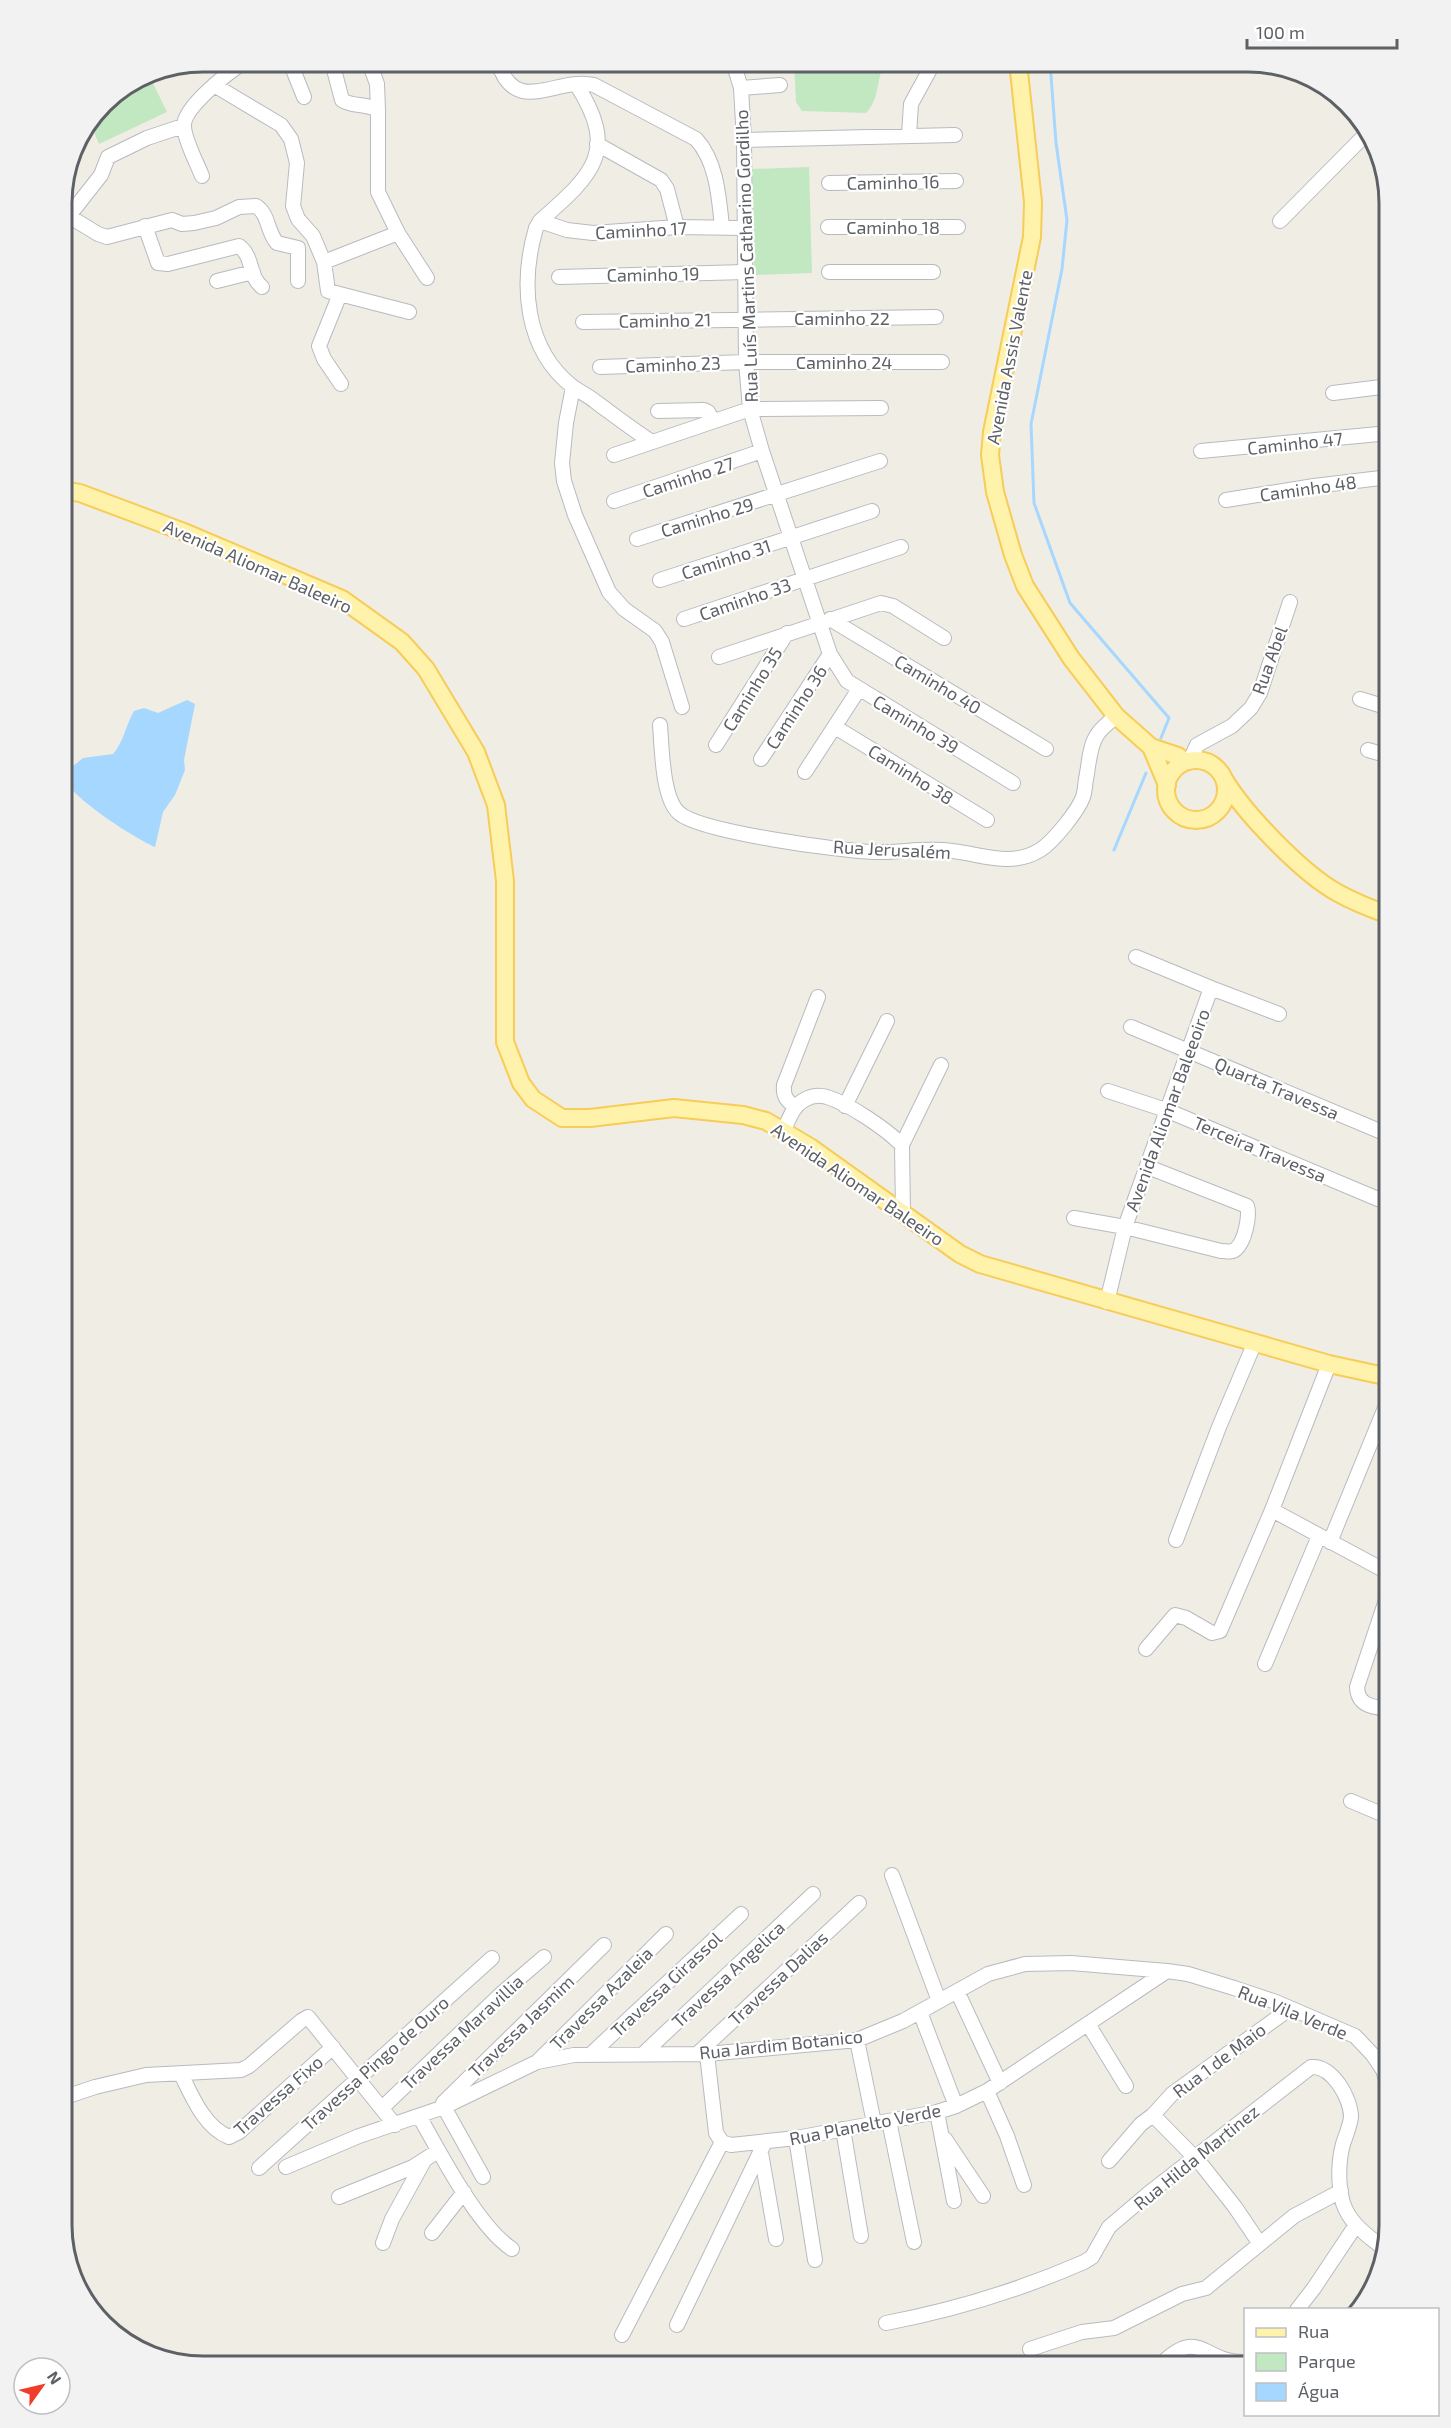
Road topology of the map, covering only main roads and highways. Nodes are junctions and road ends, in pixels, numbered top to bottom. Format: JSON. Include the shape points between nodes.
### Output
{"nodes":[{"id":1,"x":1019,"y":72,"type":"edge"},
{"id":2,"x":72,"y":492,"type":"edge"},
{"id":3,"x":1151,"y":747,"type":"junction"},
{"id":4,"x":1187,"y":761,"type":"junction"},
{"id":5,"x":1224,"y":779,"type":"junction"},
{"id":6,"x":1167,"y":785,"type":"junction"},
{"id":7,"x":1217,"y":812,"type":"junction"},
{"id":8,"x":1252,"y":816,"type":"junction"},
{"id":9,"x":1379,"y":911,"type":"edge"},
{"id":10,"x":1379,"y":1375,"type":"edge"}],
"edges":[{"from":1,"to":3,"type":"main road","name":"Avenida Assis Valente","via":[[1033,202],[1032,237],[992,432],[991,467],[1000,512],[1025,586],[1071,658],[1116,716]]},
{"from":2,"to":10,"type":"main road","name":"Avenida Aliomar Baleeiro","via":[[179,530],[342,599],[402,642],[426,669],[477,752],[496,805],[505,881],[505,1042],[521,1083],[532,1099],[562,1118],[674,1108],[754,1118],[784,1130],[960,1254],[980,1264],[1329,1365]]},
{"from":3,"to":4,"type":"main road","name":"Avenida Assis Valente"},
{"from":3,"to":6,"type":"main road","name":"Avenida Assis Valente"},
{"from":4,"to":5,"type":"main road","via":[[1204,760],[1216,767]]},
{"from":4,"to":6,"type":"main road","via":[[1176,767]]},
{"from":5,"to":7,"type":"main road","via":[[1226,796]]},
{"from":5,"to":8,"type":"main road"},
{"from":6,"to":7,"type":"main road","via":[[1170,803],[1182,816],[1200,819]]},
{"from":7,"to":8,"type":"main road","via":[[1237,811]]},
{"from":8,"to":9,"type":"main road","via":[[1320,881]]}]}
